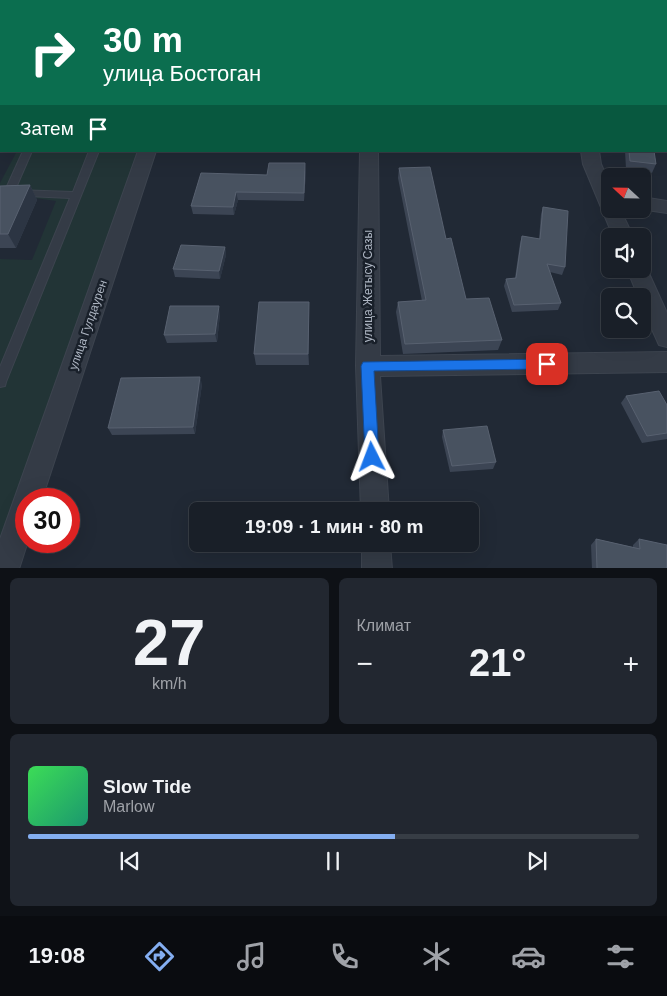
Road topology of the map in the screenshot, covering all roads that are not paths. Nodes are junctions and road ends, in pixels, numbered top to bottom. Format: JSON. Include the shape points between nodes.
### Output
{"nodes":[{"id":1,"x":28,"y":152,"type":"edge"},
{"id":2,"x":94,"y":152,"type":"edge"},
{"id":3,"x":147,"y":152,"type":"edge"},
{"id":4,"x":369,"y":152,"type":"edge"},
{"id":5,"x":590,"y":152,"type":"edge"},
{"id":6,"x":601,"y":185,"type":"edge"},
{"id":7,"x":76,"y":195,"type":"junction"},
{"id":8,"x":651,"y":204,"type":"edge"},
{"id":9,"x":667,"y":207,"type":"edge"},
{"id":10,"x":641,"y":278,"type":"edge"},
{"id":11,"x":667,"y":338,"type":"edge"},
{"id":12,"x":667,"y":362,"type":"edge"},
{"id":13,"x":368,"y":366,"type":"junction"},
{"id":14,"x":0,"y":382,"type":"edge"},
{"id":15,"x":32,"y":488,"type":"edge"},
{"id":16,"x":375,"y":502,"type":"edge"},
{"id":17,"x":15,"y":536,"type":"edge"},
{"id":18,"x":376,"y":552,"type":"edge"},
{"id":19,"x":4,"y":568,"type":"edge"},
{"id":20,"x":377,"y":568,"type":"edge"}],
"edges":[{"from":1,"to":7,"type":"lane","via":[[9,193]]},
{"from":2,"to":7,"type":"lane"},
{"from":3,"to":15,"type":"street","name":"улица Гулдаурен"},
{"from":4,"to":13,"type":"street","name":"улица Жетысу Сазы"},
{"from":5,"to":6,"type":"street"},
{"from":7,"to":14,"type":"lane"},
{"from":8,"to":9,"type":"street"},
{"from":10,"to":11,"type":"street"},
{"from":12,"to":13,"type":"street"},
{"from":13,"to":16,"type":"street","name":"улица Жетысу Сазы"},
{"from":17,"to":19,"type":"street"},
{"from":18,"to":20,"type":"street"}]}
